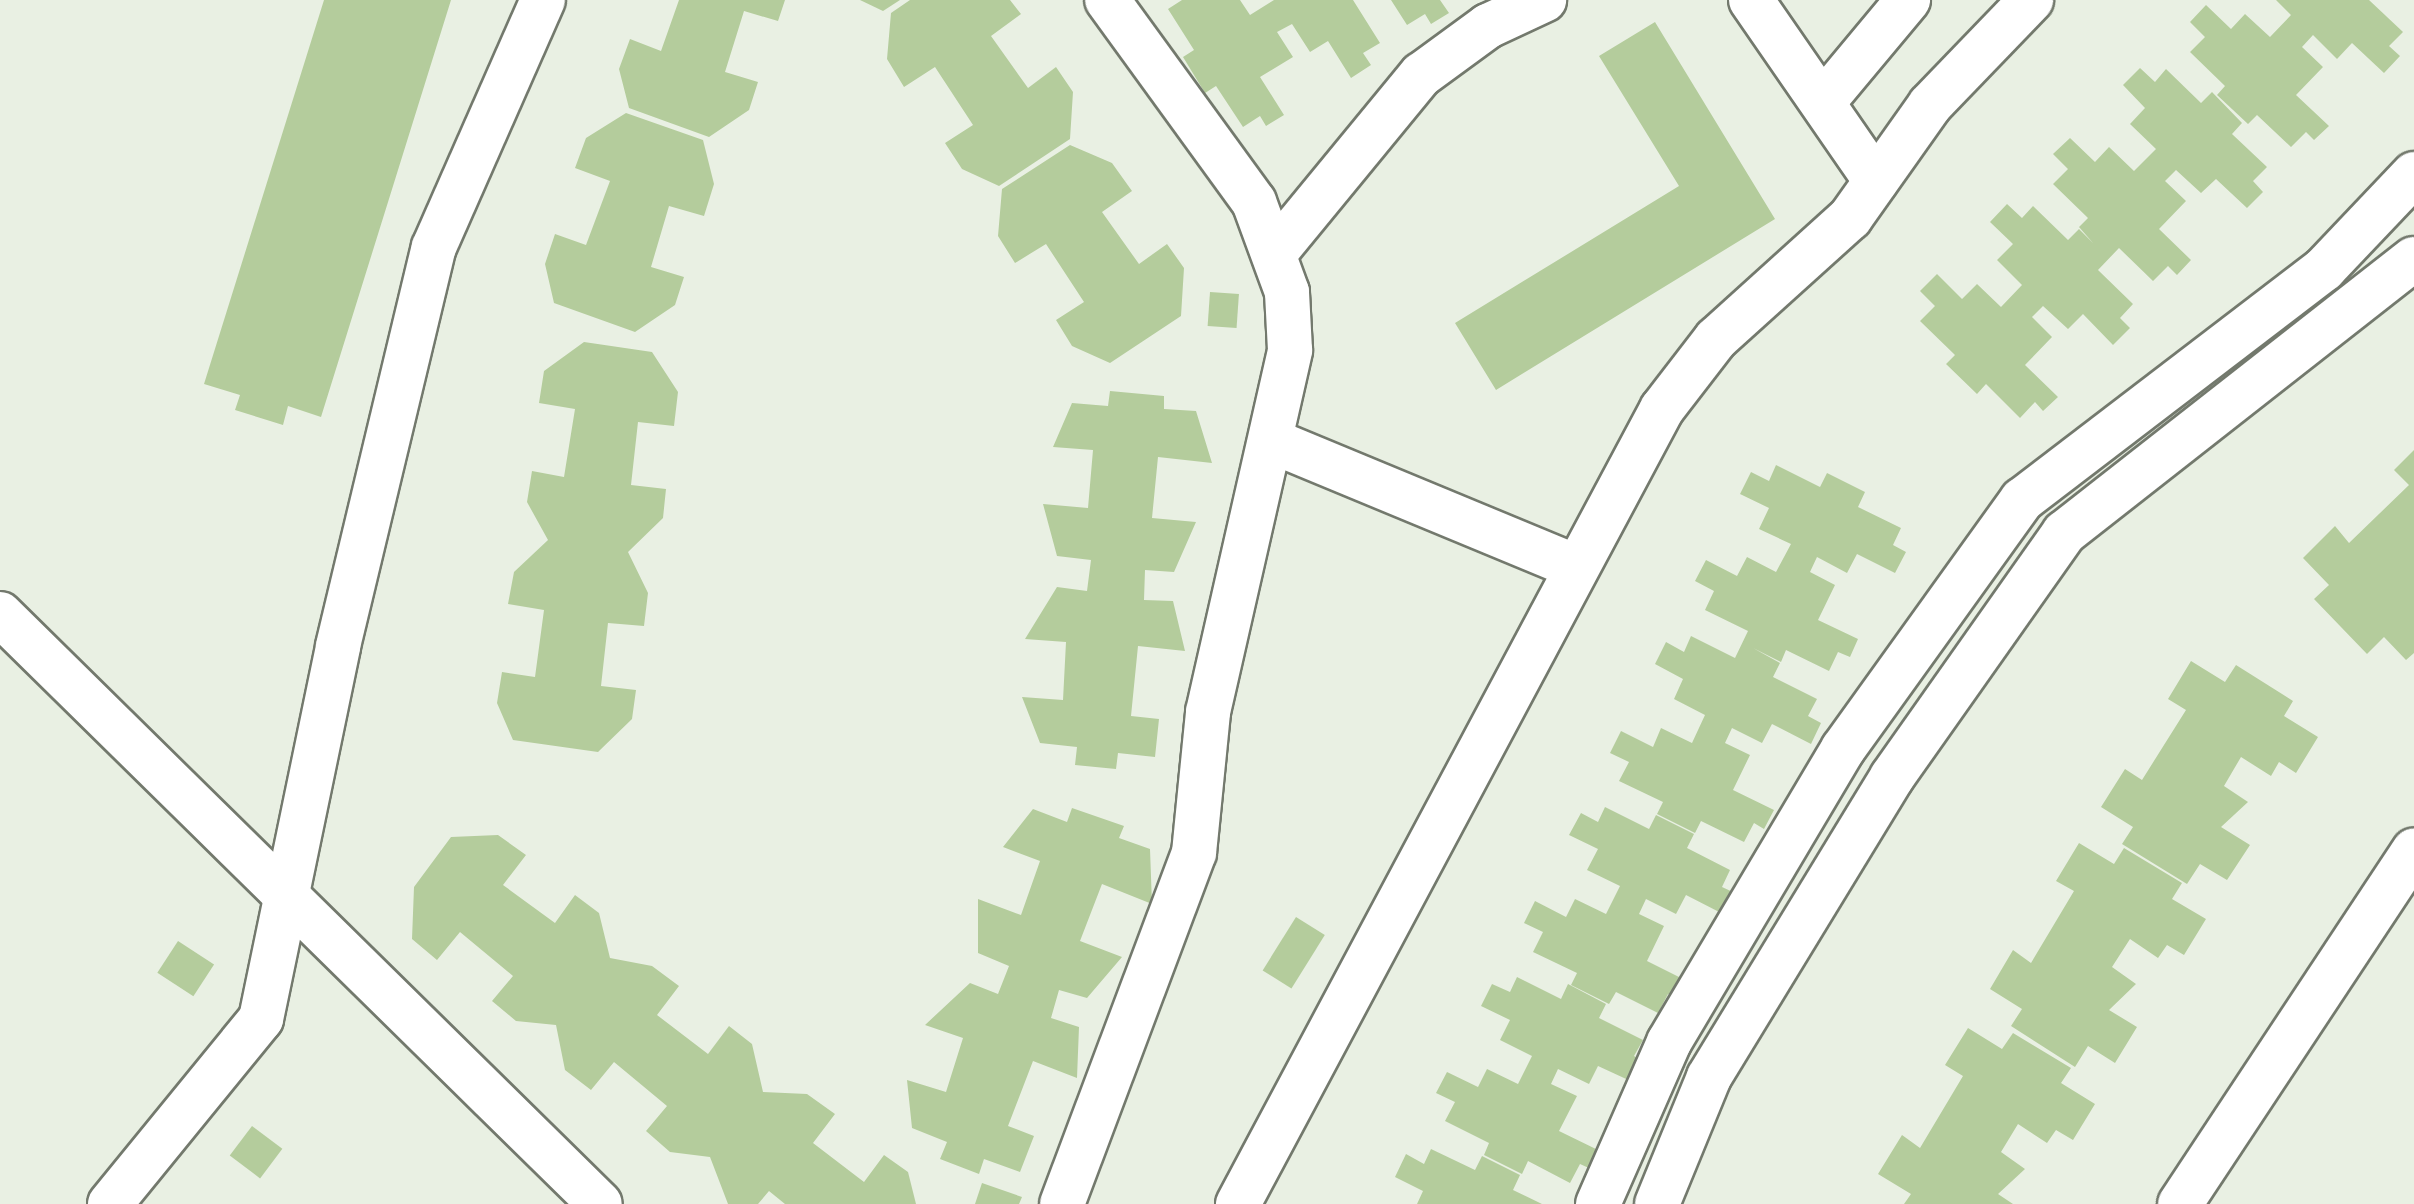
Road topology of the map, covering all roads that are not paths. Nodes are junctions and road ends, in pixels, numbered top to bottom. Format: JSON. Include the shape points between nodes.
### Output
{"nodes":[{"id":1,"x":543,"y":0,"type":"edge"},
{"id":2,"x":1107,"y":0,"type":"edge"},
{"id":3,"x":1544,"y":0,"type":"edge"},
{"id":4,"x":1751,"y":0,"type":"edge"},
{"id":5,"x":1908,"y":0,"type":"edge"},
{"id":6,"x":2031,"y":0,"type":"edge"},
{"id":7,"x":1823,"y":102,"type":"junction"},
{"id":8,"x":2414,"y":174,"type":"edge"},
{"id":9,"x":1876,"y":181,"type":"junction"},
{"id":10,"x":1277,"y":250,"type":"junction"},
{"id":11,"x":2414,"y":259,"type":"edge"},
{"id":12,"x":1272,"y":441,"type":"junction"},
{"id":13,"x":1576,"y":567,"type":"junction"},
{"id":14,"x":0,"y":614,"type":"edge"},
{"id":15,"x":2414,"y":851,"type":"edge"},
{"id":16,"x":286,"y":898,"type":"junction"},
{"id":17,"x":110,"y":1204,"type":"edge"},
{"id":18,"x":600,"y":1204,"type":"edge"},
{"id":19,"x":1062,"y":1204,"type":"edge"},
{"id":20,"x":1238,"y":1204,"type":"edge"},
{"id":21,"x":1598,"y":1204,"type":"edge"},
{"id":22,"x":1657,"y":1204,"type":"edge"},
{"id":23,"x":2180,"y":1204,"type":"edge"}],
"edges":[{"from":1,"to":16,"type":"street","via":[[434,247]]},
{"from":2,"to":10,"type":"street","via":[[1254,202]]},
{"from":3,"to":10,"type":"street","via":[[1488,26],[1421,75]]},
{"from":4,"to":7,"type":"street"},
{"from":5,"to":7,"type":"street"},
{"from":6,"to":9,"type":"street","via":[[1969,60]]},
{"from":7,"to":9,"type":"street"},
{"from":8,"to":21,"type":"street","via":[[2324,269],[2022,500],[1843,749],[1669,1042]]},
{"from":9,"to":13,"type":"street","via":[[1818,250],[1697,360]]},
{"from":10,"to":12,"type":"street","via":[[1290,350]]},
{"from":11,"to":22,"type":"street","via":[[2064,533],[1892,777],[1709,1077]]},
{"from":12,"to":13,"type":"street"},
{"from":12,"to":19,"type":"street","via":[[1208,712],[1194,853]]},
{"from":13,"to":20,"type":"street"},
{"from":14,"to":16,"type":"street"},
{"from":15,"to":23,"type":"street"},
{"from":16,"to":17,"type":"street","via":[[261,1019]]},
{"from":16,"to":18,"type":"street"}]}
